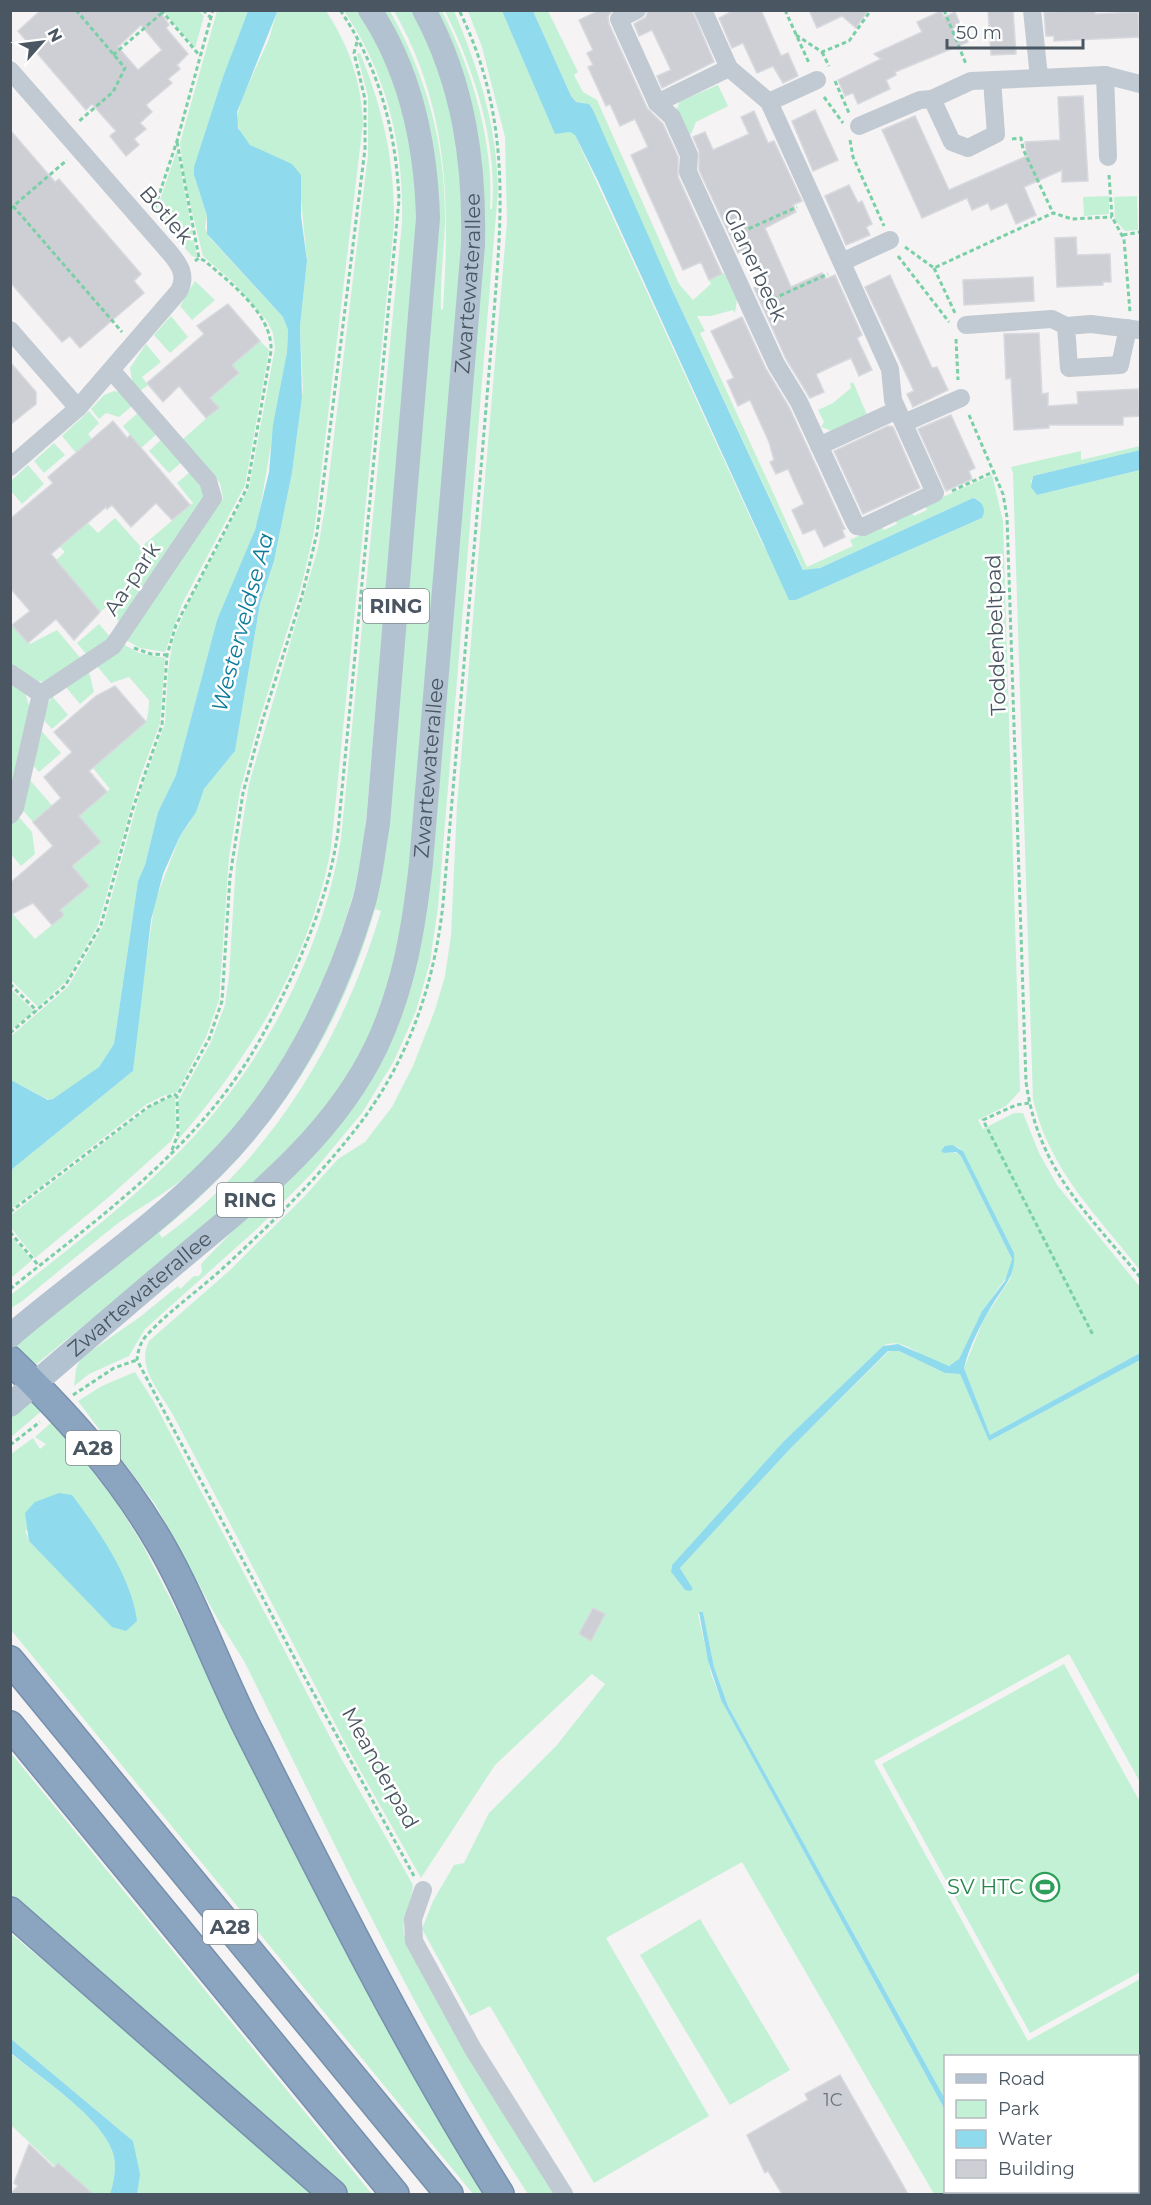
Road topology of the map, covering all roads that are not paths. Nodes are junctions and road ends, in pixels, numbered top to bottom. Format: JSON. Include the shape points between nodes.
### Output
{"nodes":[{"id":1,"x":370,"y":10,"type":"edge"},
{"id":2,"x":424,"y":10,"type":"edge"},
{"id":3,"x":637,"y":10,"type":"edge"},
{"id":4,"x":703,"y":10,"type":"edge"},
{"id":5,"x":1032,"y":10,"type":"edge"},
{"id":6,"x":729,"y":68,"type":"junction"},
{"id":7,"x":10,"y":70,"type":"edge"},
{"id":8,"x":1105,"y":75,"type":"junction"},
{"id":9,"x":1039,"y":77,"type":"junction"},
{"id":10,"x":817,"y":80,"type":"road end"},
{"id":11,"x":992,"y":80,"type":"junction"},
{"id":12,"x":1140,"y":84,"type":"edge"},
{"id":13,"x":932,"y":99,"type":"junction"},
{"id":14,"x":769,"y":102,"type":"junction"},
{"id":15,"x":657,"y":103,"type":"junction"},
{"id":16,"x":855,"y":122,"type":"road end"},
{"id":17,"x":1108,"y":157,"type":"road end"},
{"id":18,"x":893,"y":246,"type":"road end"},
{"id":19,"x":842,"y":262,"type":"junction"},
{"id":20,"x":961,"y":321,"type":"road end"},
{"id":21,"x":1066,"y":326,"type":"junction"},
{"id":22,"x":1134,"y":329,"type":"edge"},
{"id":23,"x":10,"y":330,"type":"edge"},
{"id":24,"x":112,"y":371,"type":"junction"},
{"id":25,"x":961,"y":398,"type":"road end"},
{"id":26,"x":78,"y":408,"type":"junction"},
{"id":27,"x":901,"y":416,"type":"junction"},
{"id":28,"x":819,"y":446,"type":"junction"},
{"id":29,"x":10,"y":467,"type":"edge"},
{"id":30,"x":10,"y":673,"type":"edge"},
{"id":31,"x":41,"y":694,"type":"junction"},
{"id":32,"x":10,"y":815,"type":"edge"},
{"id":33,"x":10,"y":1336,"type":"edge"},
{"id":34,"x":10,"y":1360,"type":"edge"},
{"id":35,"x":35,"y":1384,"type":"junction"},
{"id":36,"x":10,"y":1405,"type":"edge"},
{"id":37,"x":10,"y":1660,"type":"edge"},
{"id":38,"x":10,"y":1725,"type":"edge"},
{"id":39,"x":423,"y":1890,"type":"road end"},
{"id":40,"x":10,"y":1911,"type":"edge"},
{"id":41,"x":333,"y":2194,"type":"edge"},
{"id":42,"x":395,"y":2194,"type":"edge"},
{"id":43,"x":448,"y":2194,"type":"edge"},
{"id":44,"x":500,"y":2194,"type":"edge"},
{"id":45,"x":564,"y":2194,"type":"edge"}],
"edges":[{"from":1,"to":33,"type":"main road","name":"Zwartewaterallee","number":"RING","via":[[390,45],[420,133],[427,170],[428,218],[378,824],[364,903],[321,1012],[284,1078],[246,1130],[184,1194]]},
{"from":2,"to":35,"type":"main road","name":"Zwartewaterallee","number":"RING","via":[[454,79],[471,158],[474,197],[421,863],[405,969],[375,1049],[320,1132],[224,1222]]},
{"from":3,"to":15,"type":"street","name":"Glanerbeek","via":[[619,19]]},
{"from":4,"to":6,"type":"street"},
{"from":5,"to":9,"type":"street"},
{"from":6,"to":14,"type":"street"},
{"from":6,"to":15,"type":"street"},
{"from":7,"to":24,"type":"street","name":"Botlek","via":[[176,260],[182,272],[179,291]]},
{"from":8,"to":9,"type":"street"},
{"from":8,"to":12,"type":"street"},
{"from":8,"to":17,"type":"street"},
{"from":9,"to":11,"type":"street"},
{"from":10,"to":14,"type":"street"},
{"from":11,"to":13,"type":"street","via":[[971,81]]},
{"from":11,"to":13,"type":"street","via":[[996,134],[968,148],[952,142]]},
{"from":13,"to":16,"type":"street"},
{"from":14,"to":19,"type":"street"},
{"from":15,"to":28,"type":"street","name":"Glanerbeek","via":[[672,117],[689,155],[688,172],[776,364]]},
{"from":18,"to":19,"type":"street"},
{"from":19,"to":27,"type":"street","via":[[890,369],[893,400]]},
{"from":20,"to":21,"type":"street","via":[[1052,319]]},
{"from":21,"to":22,"type":"street","via":[[1090,324]]},
{"from":21,"to":22,"type":"street","via":[[1069,368],[1120,365]]},
{"from":23,"to":26,"type":"street"},
{"from":24,"to":26,"type":"street","name":"Botlek"},
{"from":24,"to":31,"type":"street","name":"Aa-park","via":[[203,475],[214,493],[118,640],[108,651]]},
{"from":25,"to":27,"type":"street"},
{"from":26,"to":29,"type":"street","name":"Botlek"},
{"from":27,"to":28,"type":"street"},
{"from":27,"to":28,"type":"street","name":"Glanerbeek","via":[[935,493],[863,527],[857,526]]},
{"from":30,"to":31,"type":"street"},
{"from":31,"to":32,"type":"street","via":[[15,808]]},
{"from":34,"to":35,"type":"highway","number":"A28"},
{"from":35,"to":36,"type":"main road","number":"RING"},
{"from":35,"to":44,"type":"highway","number":"A28","via":[[59,1406],[112,1471],[162,1547],[247,1727],[382,1993]]},
{"from":37,"to":43,"type":"highway","number":"A28"},
{"from":38,"to":42,"type":"highway","number":"A28"},
{"from":39,"to":45,"type":"street","via":[[413,1919],[414,1941],[473,2049]]},
{"from":40,"to":41,"type":"highway"}]}
